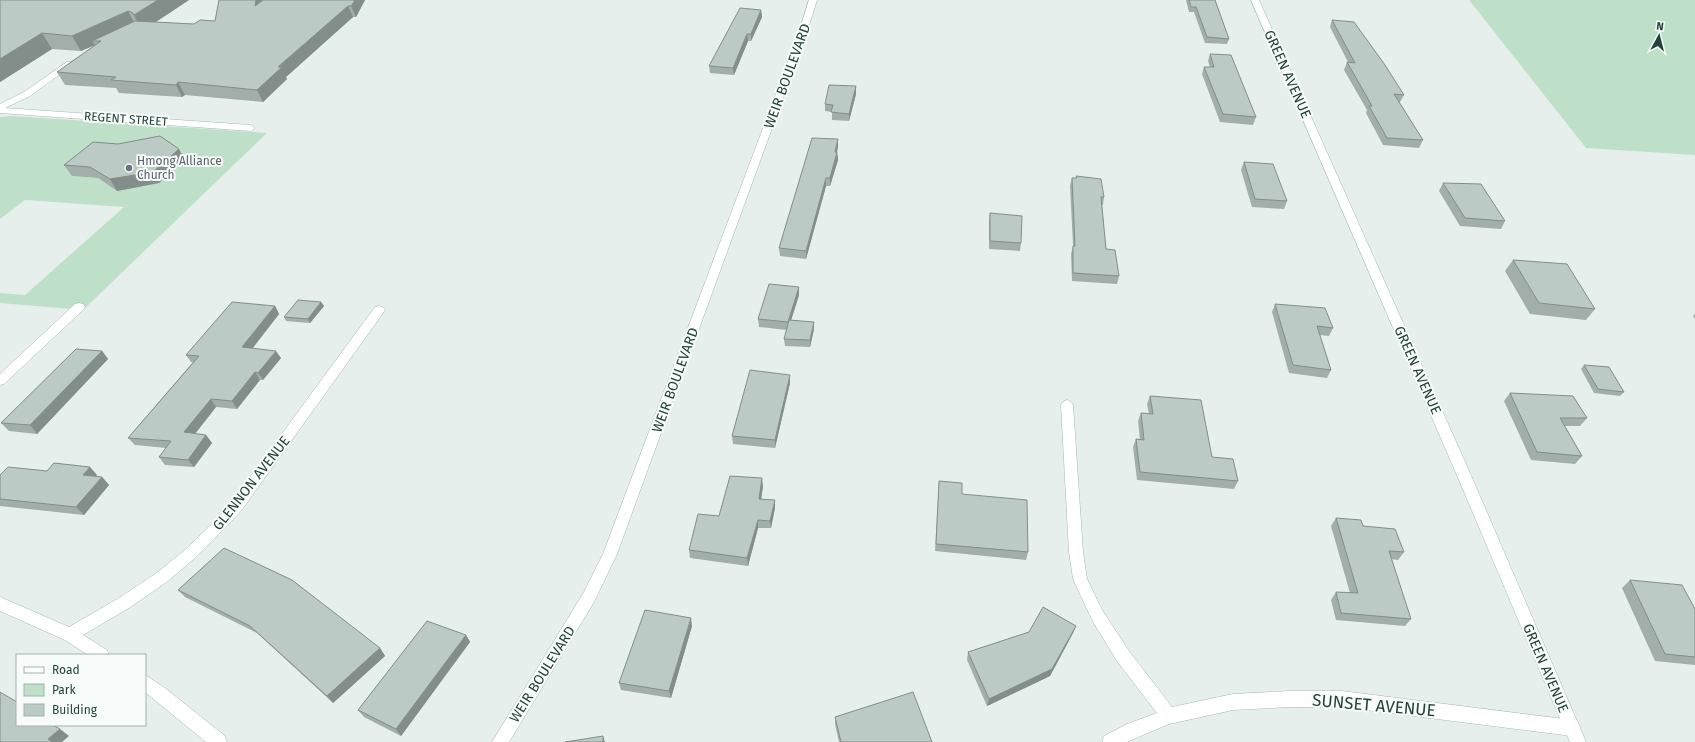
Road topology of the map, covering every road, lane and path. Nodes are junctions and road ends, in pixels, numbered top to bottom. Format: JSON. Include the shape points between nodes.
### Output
{"nodes":[{"id":1,"x":813,"y":0,"type":"edge"},
{"id":2,"x":1255,"y":0,"type":"edge"},
{"id":3,"x":77,"y":59,"type":"edge"},
{"id":4,"x":0,"y":108,"type":"edge"},
{"id":5,"x":251,"y":128,"type":"dead end"},
{"id":6,"x":79,"y":307,"type":"dead end"},
{"id":7,"x":379,"y":310,"type":"dead end"},
{"id":8,"x":0,"y":381,"type":"edge"},
{"id":9,"x":1067,"y":406,"type":"dead end"},
{"id":10,"x":0,"y":604,"type":"edge"},
{"id":11,"x":70,"y":635,"type":"junction"},
{"id":12,"x":99,"y":654,"type":"edge"},
{"id":13,"x":146,"y":684,"type":"edge"},
{"id":14,"x":1169,"y":716,"type":"junction"},
{"id":15,"x":1575,"y":735,"type":"edge"},
{"id":16,"x":219,"y":742,"type":"edge"},
{"id":17,"x":500,"y":742,"type":"edge"},
{"id":18,"x":1110,"y":742,"type":"edge"}],
"edges":[{"from":1,"to":17,"type":"street","name":"WEIR BOULEVARD","via":[[797,50],[610,554],[589,597]]},
{"from":2,"to":15,"type":"street","name":"GREEN AVENUE"},
{"from":3,"to":4,"type":"street","via":[[27,94]]},
{"from":4,"to":5,"type":"street","name":"REGENT STREET"},
{"from":6,"to":8,"type":"street"},
{"from":7,"to":11,"type":"street","name":"GLENNON AVENUE","via":[[236,507],[211,535],[175,568]]},
{"from":9,"to":14,"type":"street","via":[[1080,579],[1097,615],[1123,656]]},
{"from":10,"to":11,"type":"street"},
{"from":11,"to":12,"type":"street"},
{"from":13,"to":16,"type":"street"},
{"from":14,"to":15,"type":"street","name":"SUNSET AVENUE","via":[[1233,702],[1290,698],[1342,699]]},
{"from":14,"to":18,"type":"street","name":"SUNSET AVENUE"}]}
